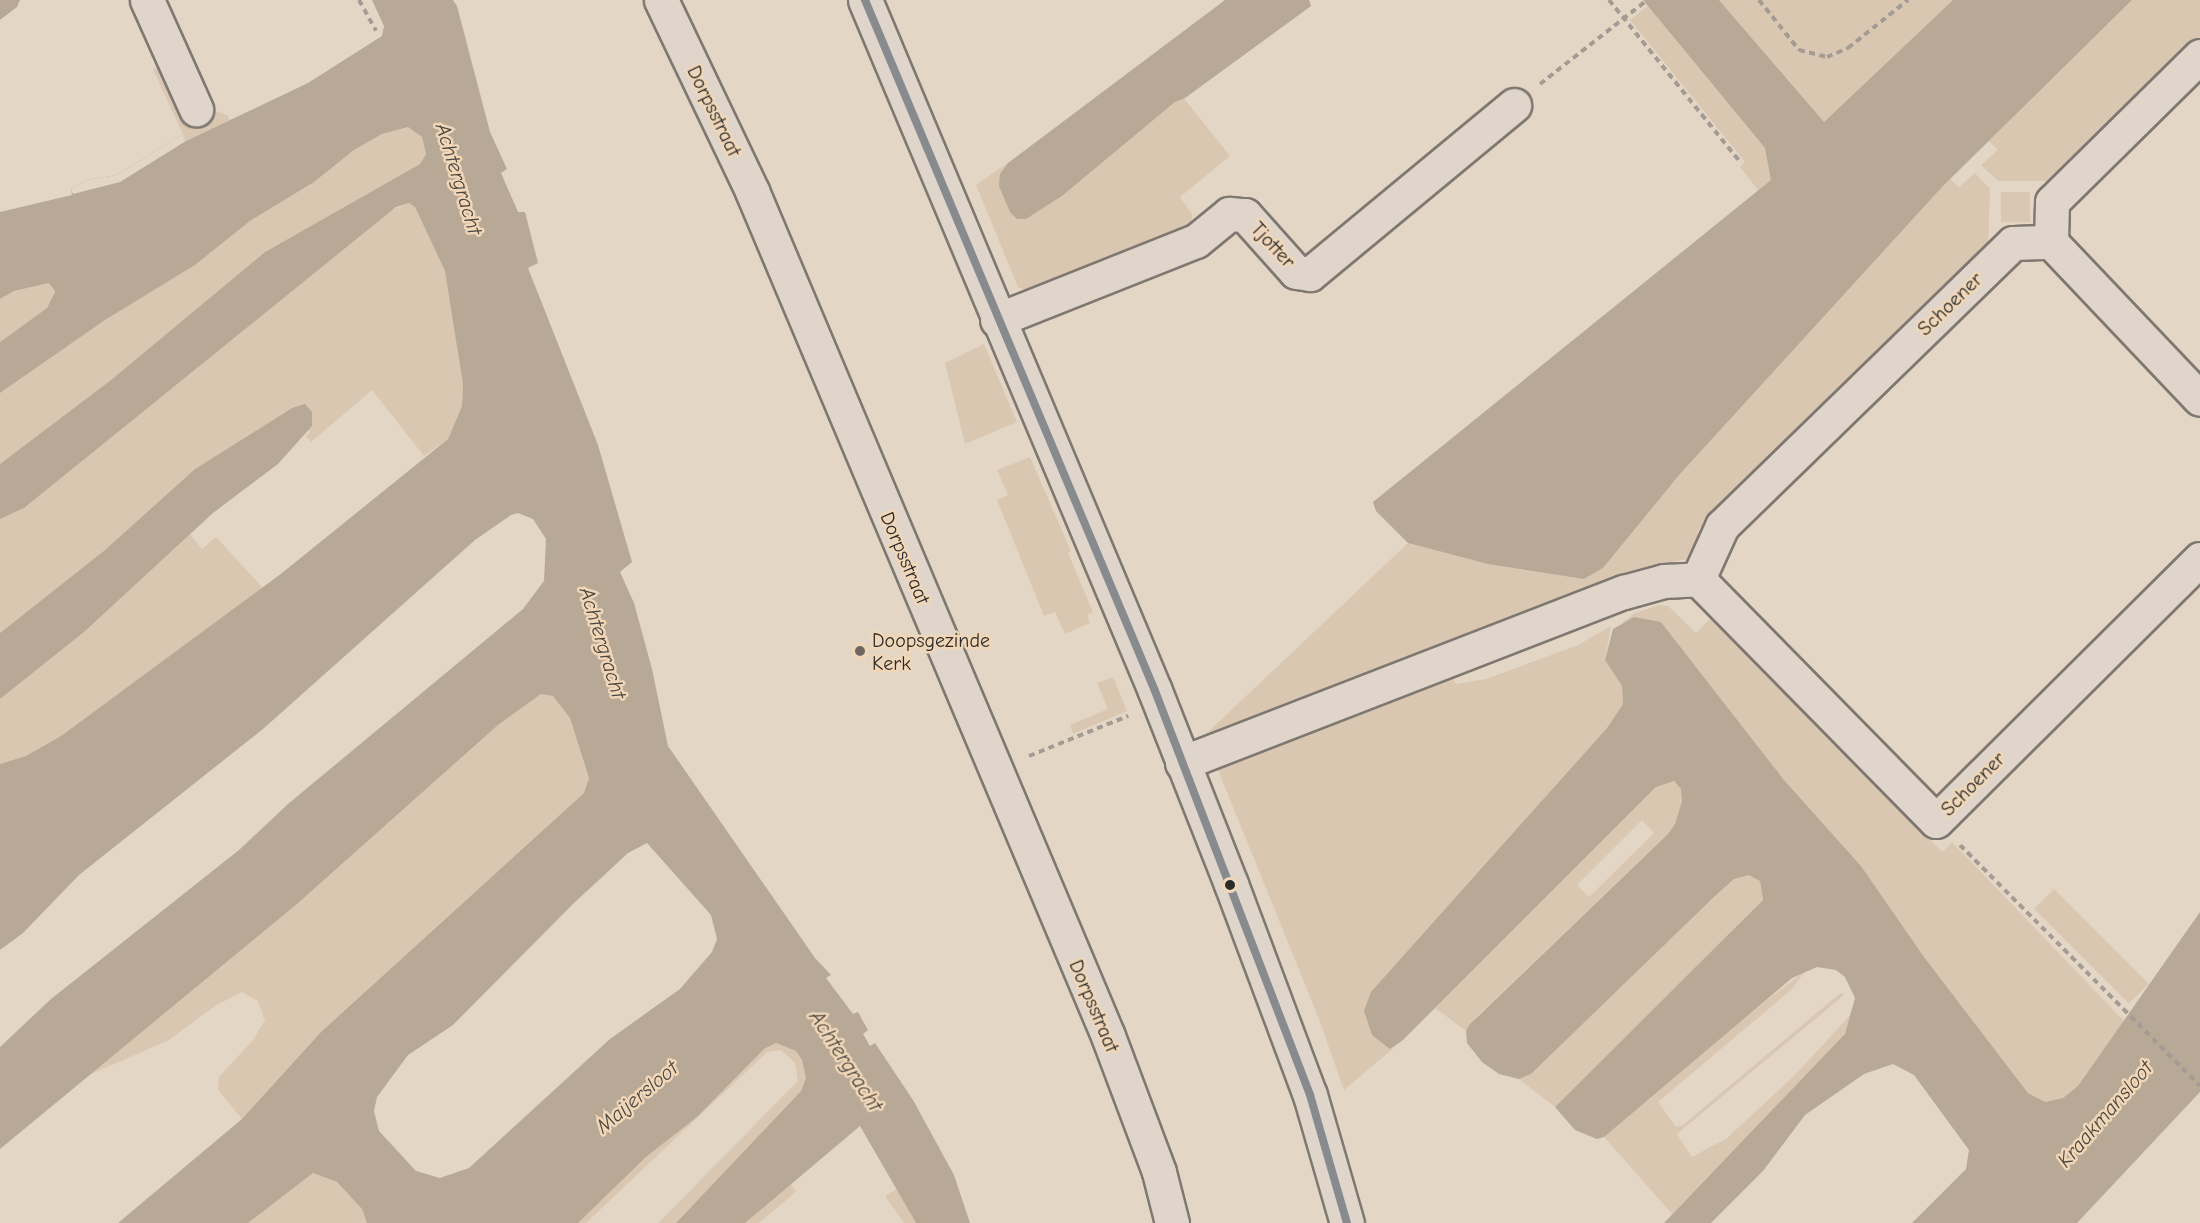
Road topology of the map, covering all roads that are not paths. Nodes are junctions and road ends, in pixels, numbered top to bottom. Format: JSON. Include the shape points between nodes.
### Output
{"nodes":[{"id":1,"x":147,"y":0,"type":"edge"},
{"id":2,"x":661,"y":0,"type":"edge"},
{"id":3,"x":865,"y":0,"type":"edge"},
{"id":4,"x":2200,"y":56,"type":"edge"},
{"id":5,"x":1514,"y":105,"type":"road end"},
{"id":6,"x":196,"y":109,"type":"dead end"},
{"id":7,"x":2051,"y":242,"type":"junction"},
{"id":8,"x":997,"y":320,"type":"junction"},
{"id":9,"x":2200,"y":399,"type":"edge"},
{"id":10,"x":2200,"y":559,"type":"edge"},
{"id":11,"x":1698,"y":579,"type":"junction"},
{"id":12,"x":1182,"y":763,"type":"junction"},
{"id":13,"x":1172,"y":1223,"type":"edge"},
{"id":14,"x":1347,"y":1223,"type":"edge"}],
"edges":[{"from":1,"to":6,"type":"street"},
{"from":2,"to":13,"type":"street","name":"Dorpsstraat","via":[[752,191],[1108,1036],[1159,1172]]},
{"from":3,"to":8,"type":"street"},
{"from":4,"to":7,"type":"street","via":[[2052,202]]},
{"from":5,"to":8,"type":"street","name":"Tjotter","via":[[1310,274],[1296,272],[1245,215],[1229,214],[1197,241]]},
{"from":7,"to":9,"type":"street"},
{"from":7,"to":11,"type":"street","name":"Schoener","via":[[2013,243],[1722,526]]},
{"from":8,"to":12,"type":"street"},
{"from":10,"to":11,"type":"street","name":"Schoener","via":[[1936,821]]},
{"from":11,"to":12,"type":"street","via":[[1664,581],[1624,592]]},
{"from":12,"to":14,"type":"street","via":[[1310,1095]]}]}
